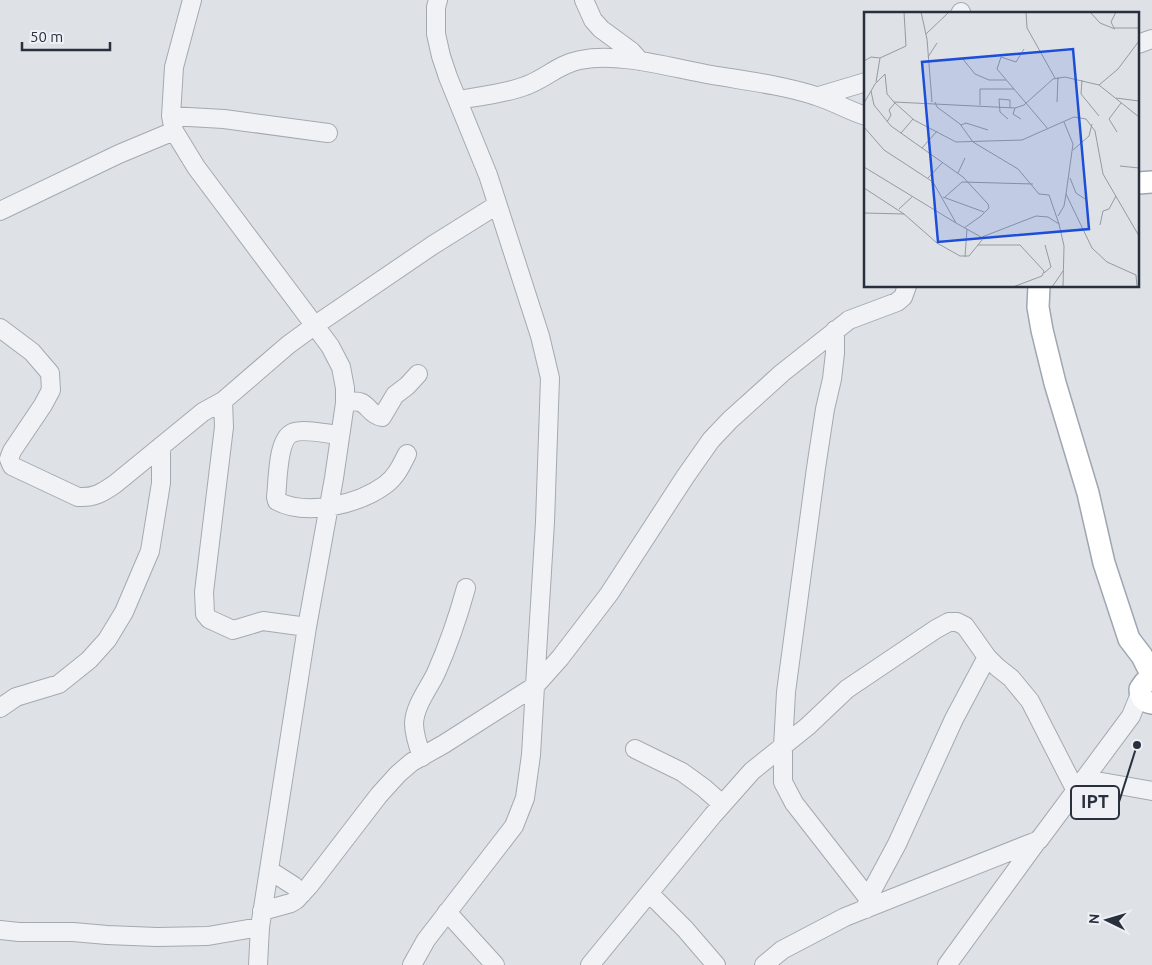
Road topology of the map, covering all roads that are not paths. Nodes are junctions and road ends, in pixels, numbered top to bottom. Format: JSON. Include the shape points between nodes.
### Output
{"nodes":[{"id":1,"x":192,"y":0,"type":"edge"},
{"id":2,"x":438,"y":0,"type":"edge"},
{"id":3,"x":584,"y":0,"type":"edge"},
{"id":4,"x":1152,"y":39,"type":"edge"},
{"id":5,"x":1140,"y":43,"type":"edge"},
{"id":6,"x":640,"y":61,"type":"junction"},
{"id":7,"x":864,"y":83,"type":"edge"},
{"id":8,"x":819,"y":96,"type":"junction"},
{"id":9,"x":458,"y":100,"type":"junction"},
{"id":10,"x":864,"y":115,"type":"edge"},
{"id":11,"x":173,"y":123,"type":"junction"},
{"id":12,"x":328,"y":133,"type":"dead end"},
{"id":13,"x":497,"y":205,"type":"junction"},
{"id":14,"x":0,"y":211,"type":"edge"},
{"id":15,"x":906,"y":288,"type":"edge"},
{"id":16,"x":1039,"y":288,"type":"edge"},
{"id":17,"x":314,"y":326,"type":"junction"},
{"id":18,"x":0,"y":328,"type":"edge"},
{"id":19,"x":835,"y":330,"type":"junction"},
{"id":20,"x":418,"y":374,"type":"dead end"},
{"id":21,"x":223,"y":400,"type":"junction"},
{"id":22,"x":345,"y":403,"type":"junction"},
{"id":23,"x":339,"y":436,"type":"junction"},
{"id":24,"x":161,"y":446,"type":"junction"},
{"id":25,"x":407,"y":454,"type":"dead end"},
{"id":26,"x":329,"y":507,"type":"junction"},
{"id":27,"x":466,"y":588,"type":"dead end"},
{"id":28,"x":307,"y":627,"type":"junction"},
{"id":29,"x":987,"y":657,"type":"junction"},
{"id":30,"x":535,"y":686,"type":"junction"},
{"id":31,"x":1148,"y":690,"type":"edge"},
{"id":32,"x":0,"y":708,"type":"edge"},
{"id":33,"x":783,"y":747,"type":"junction"},
{"id":34,"x":635,"y":749,"type":"dead end"},
{"id":35,"x":422,"y":757,"type":"junction"},
{"id":36,"x":1081,"y":785,"type":"junction"},
{"id":37,"x":1152,"y":791,"type":"edge"},
{"id":38,"x":722,"y":804,"type":"junction"},
{"id":39,"x":1039,"y":840,"type":"junction"},
{"id":40,"x":269,"y":870,"type":"junction"},
{"id":41,"x":649,"y":893,"type":"junction"},
{"id":42,"x":302,"y":894,"type":"junction"},
{"id":43,"x":867,"y":903,"type":"junction"},
{"id":44,"x":447,"y":912,"type":"junction"},
{"id":45,"x":261,"y":919,"type":"junction"},
{"id":46,"x":0,"y":930,"type":"edge"},
{"id":47,"x":258,"y":965,"type":"edge"},
{"id":48,"x":412,"y":965,"type":"edge"},
{"id":49,"x":495,"y":965,"type":"edge"},
{"id":50,"x":590,"y":965,"type":"edge"},
{"id":51,"x":716,"y":965,"type":"edge"},
{"id":52,"x":764,"y":965,"type":"edge"},
{"id":53,"x":947,"y":965,"type":"edge"}],
"edges":[{"from":1,"to":11,"type":"street","via":[[174,67]]},
{"from":2,"to":9,"type":"street","via":[[436,34]]},
{"from":3,"to":6,"type":"street","via":[[592,20]]},
{"from":4,"to":5,"type":"street"},
{"from":6,"to":8,"type":"street","via":[[776,85]]},
{"from":6,"to":9,"type":"street","via":[[581,60],[566,64],[527,86]]},
{"from":7,"to":8,"type":"street"},
{"from":8,"to":10,"type":"street"},
{"from":9,"to":13,"type":"street"},
{"from":11,"to":12,"type":"street","via":[[224,119]]},
{"from":11,"to":14,"type":"street","via":[[119,154]]},
{"from":11,"to":17,"type":"street","via":[[196,167]]},
{"from":13,"to":17,"type":"street"},
{"from":13,"to":30,"type":"street","via":[[540,336],[550,378]]},
{"from":15,"to":19,"type":"street","via":[[897,302],[849,320]]},
{"from":16,"to":31,"type":"main road","via":[[1038,307],[1055,383],[1088,493],[1104,563],[1129,639],[1142,656]]},
{"from":17,"to":21,"type":"street"},
{"from":17,"to":22,"type":"street","via":[[341,367]]},
{"from":18,"to":24,"type":"street","via":[[32,352],[50,373],[51,390],[12,451],[9,459],[12,466],[78,496],[90,498],[115,484]]},
{"from":19,"to":30,"type":"street","via":[[711,440],[608,594]]},
{"from":19,"to":33,"type":"street","via":[[832,379],[816,468],[786,692]]},
{"from":20,"to":22,"type":"street","via":[[395,395],[382,418],[367,405],[351,401]]},
{"from":21,"to":24,"type":"street"},
{"from":21,"to":28,"type":"street","via":[[224,427],[204,592],[205,614],[233,630],[263,621]]},
{"from":22,"to":23,"type":"street"},
{"from":23,"to":26,"type":"street"},
{"from":23,"to":26,"type":"street","via":[[293,433],[286,439],[280,454],[277,501],[290,507]]},
{"from":24,"to":32,"type":"street","via":[[161,483],[150,552],[124,612],[107,640],[89,660],[59,684],[16,697]]},
{"from":25,"to":26,"type":"street","via":[[396,475],[384,486],[359,499]]},
{"from":26,"to":28,"type":"street"},
{"from":27,"to":35,"type":"street","via":[[436,672],[414,721]]},
{"from":28,"to":40,"type":"street"},
{"from":29,"to":33,"type":"street","via":[[965,626],[949,622],[847,690]]},
{"from":29,"to":36,"type":"street","via":[[1030,701]]},
{"from":29,"to":43,"type":"street"},
{"from":30,"to":35,"type":"street"},
{"from":30,"to":44,"type":"street","via":[[525,798],[514,826]]},
{"from":31,"to":36,"type":"street"},
{"from":33,"to":38,"type":"street","via":[[752,771]]},
{"from":33,"to":43,"type":"street","via":[[783,782],[788,792]]},
{"from":34,"to":38,"type":"street","via":[[682,772]]},
{"from":35,"to":42,"type":"street","via":[[398,774],[379,795]]},
{"from":36,"to":37,"type":"street"},
{"from":36,"to":39,"type":"street"},
{"from":38,"to":41,"type":"street"},
{"from":39,"to":43,"type":"street"},
{"from":39,"to":53,"type":"street"},
{"from":40,"to":42,"type":"street"},
{"from":40,"to":45,"type":"street"},
{"from":41,"to":50,"type":"street"},
{"from":41,"to":51,"type":"street"},
{"from":42,"to":45,"type":"street","via":[[291,904]]},
{"from":43,"to":52,"type":"street","via":[[782,950]]},
{"from":44,"to":48,"type":"street"},
{"from":44,"to":49,"type":"street"},
{"from":45,"to":46,"type":"street","via":[[208,936]]},
{"from":45,"to":47,"type":"street"}]}
